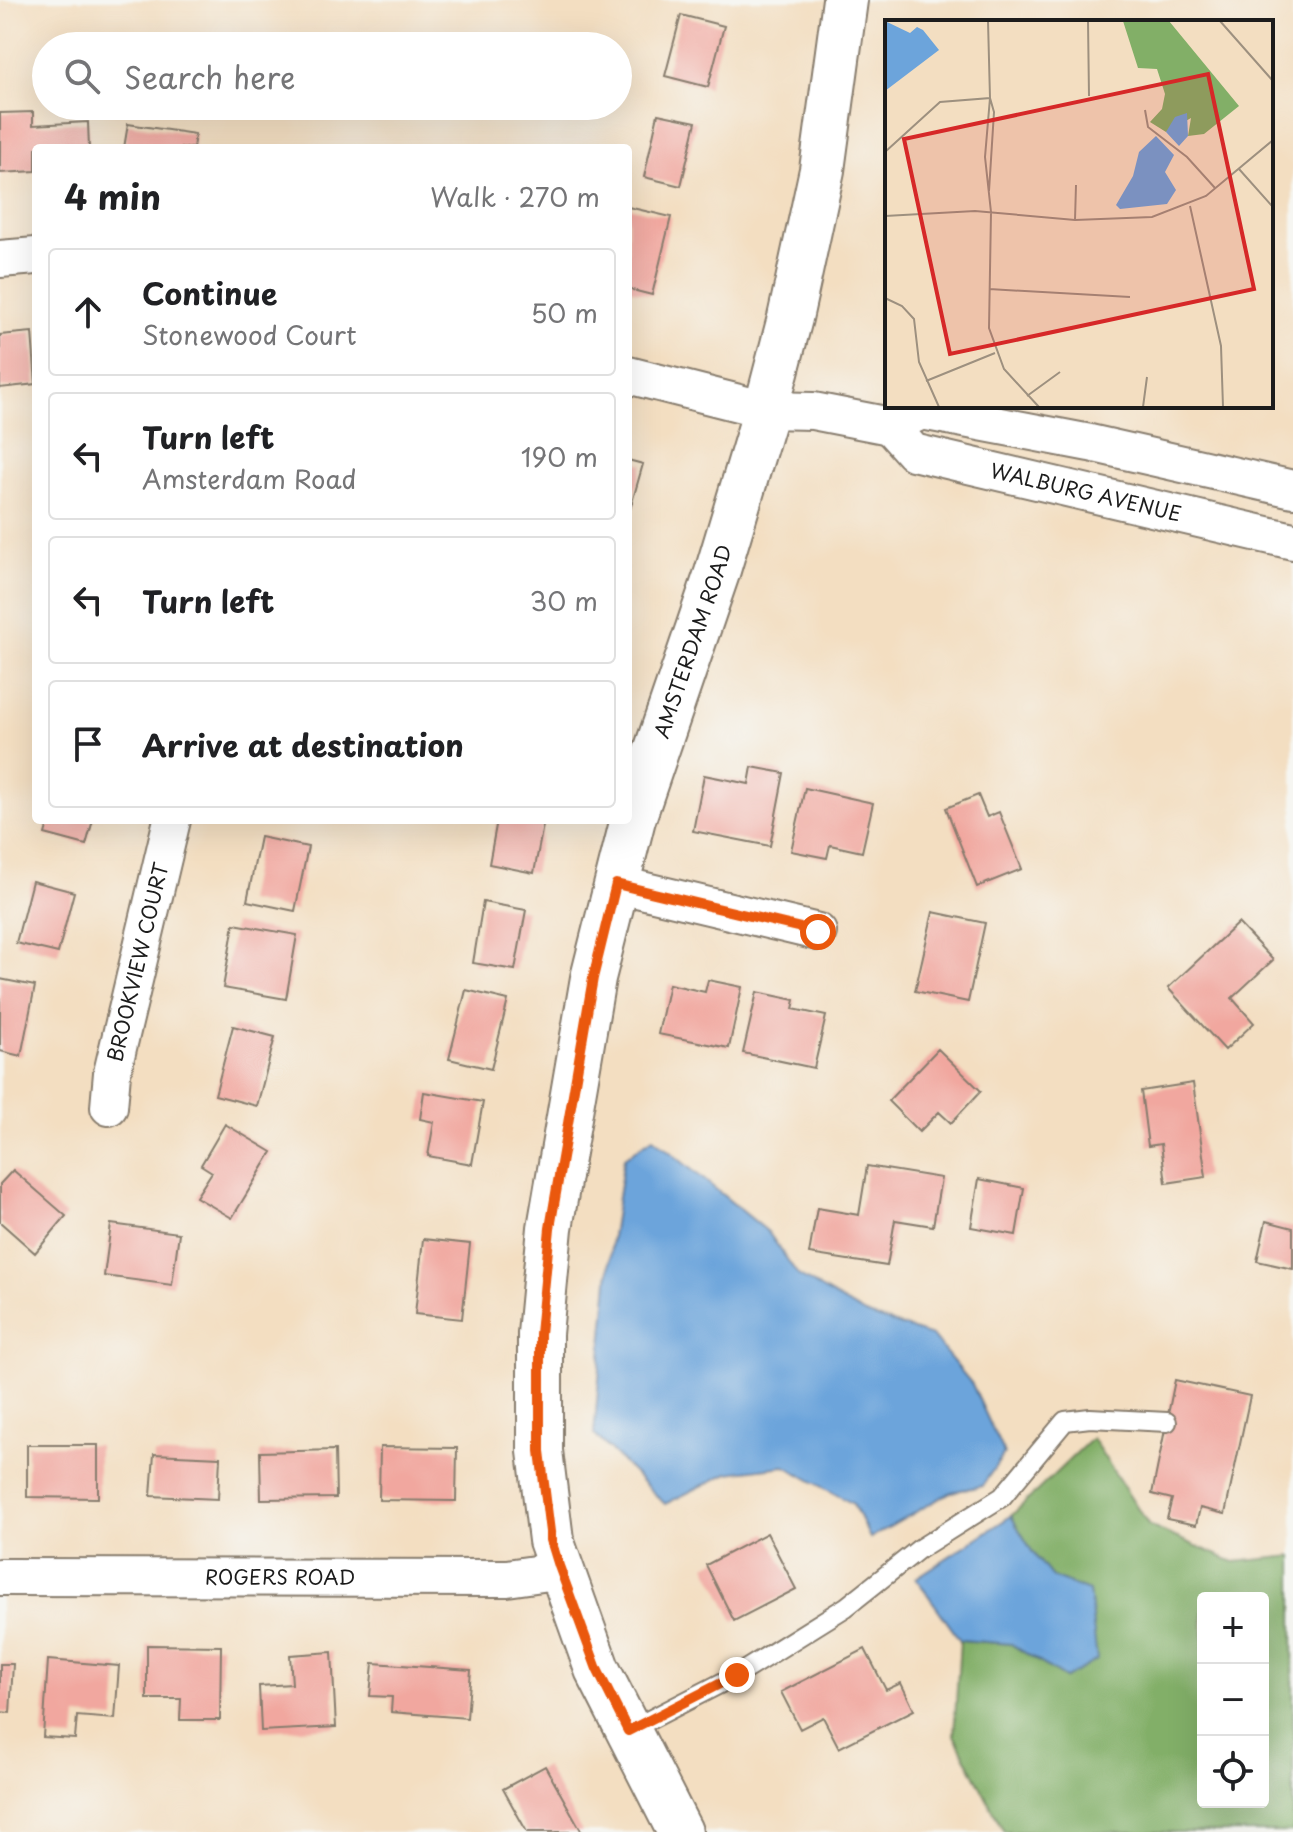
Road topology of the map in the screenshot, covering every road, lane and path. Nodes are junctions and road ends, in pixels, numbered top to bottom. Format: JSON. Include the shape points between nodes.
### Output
{"nodes":[{"id":1,"x":845,"y":0,"type":"edge"},
{"id":2,"x":32,"y":256,"type":"edge"},
{"id":3,"x":0,"y":259,"type":"edge"},
{"id":4,"x":632,"y":376,"type":"edge"},
{"id":5,"x":766,"y":410,"type":"junction"},
{"id":6,"x":890,"y":426,"type":"junction"},
{"id":7,"x":1119,"y":450,"type":"junction"},
{"id":8,"x":1293,"y":489,"type":"edge"},
{"id":9,"x":1108,"y":498,"type":"junction"},
{"id":10,"x":1293,"y":541,"type":"edge"},
{"id":11,"x":632,"y":823,"type":"edge"},
{"id":12,"x":171,"y":824,"type":"edge"},
{"id":13,"x":632,"y":824,"type":"edge"},
{"id":14,"x":616,"y":884,"type":"junction"},
{"id":15,"x":818,"y":932,"type":"dead end"},
{"id":16,"x":109,"y":1107,"type":"dead end"},
{"id":17,"x":1167,"y":1422,"type":"dead end"},
{"id":18,"x":559,"y":1566,"type":"junction"},
{"id":19,"x":0,"y":1577,"type":"edge"},
{"id":20,"x":628,"y":1731,"type":"junction"},
{"id":21,"x":680,"y":1832,"type":"edge"}],
"edges":[{"from":1,"to":5,"type":"main road","name":"AMSTERDAM ROAD","via":[[822,170]]},
{"from":2,"to":3,"type":"street"},
{"from":4,"to":5,"type":"street"},
{"from":5,"to":6,"type":"street","via":[[813,411]]},
{"from":5,"to":11,"type":"main road","name":"AMSTERDAM ROAD"},
{"from":6,"to":7,"type":"street","via":[[922,411]]},
{"from":6,"to":9,"type":"street","name":"WALBURG AVENUE","via":[[913,452]]},
{"from":7,"to":8,"type":"street"},
{"from":7,"to":9,"type":"street"},
{"from":9,"to":10,"type":"street","name":"WALBURG AVENUE"},
{"from":12,"to":16,"type":"street","name":"BROOKVIEW COURT","via":[[112,1073]]},
{"from":13,"to":14,"type":"main road","name":"AMSTERDAM ROAD"},
{"from":14,"to":15,"type":"street"},
{"from":14,"to":18,"type":"main road","name":"AMSTERDAM ROAD","via":[[593,978],[550,1228],[540,1334],[540,1451]]},
{"from":17,"to":20,"type":"lane","via":[[1065,1421],[1002,1497],[919,1549],[846,1607],[737,1675]]},
{"from":18,"to":19,"type":"street","name":"ROGERS ROAD","via":[[507,1578]]},
{"from":18,"to":20,"type":"main road","name":"AMSTERDAM ROAD","via":[[597,1669]]},
{"from":20,"to":21,"type":"main road","name":"AMSTERDAM ROAD"}]}
